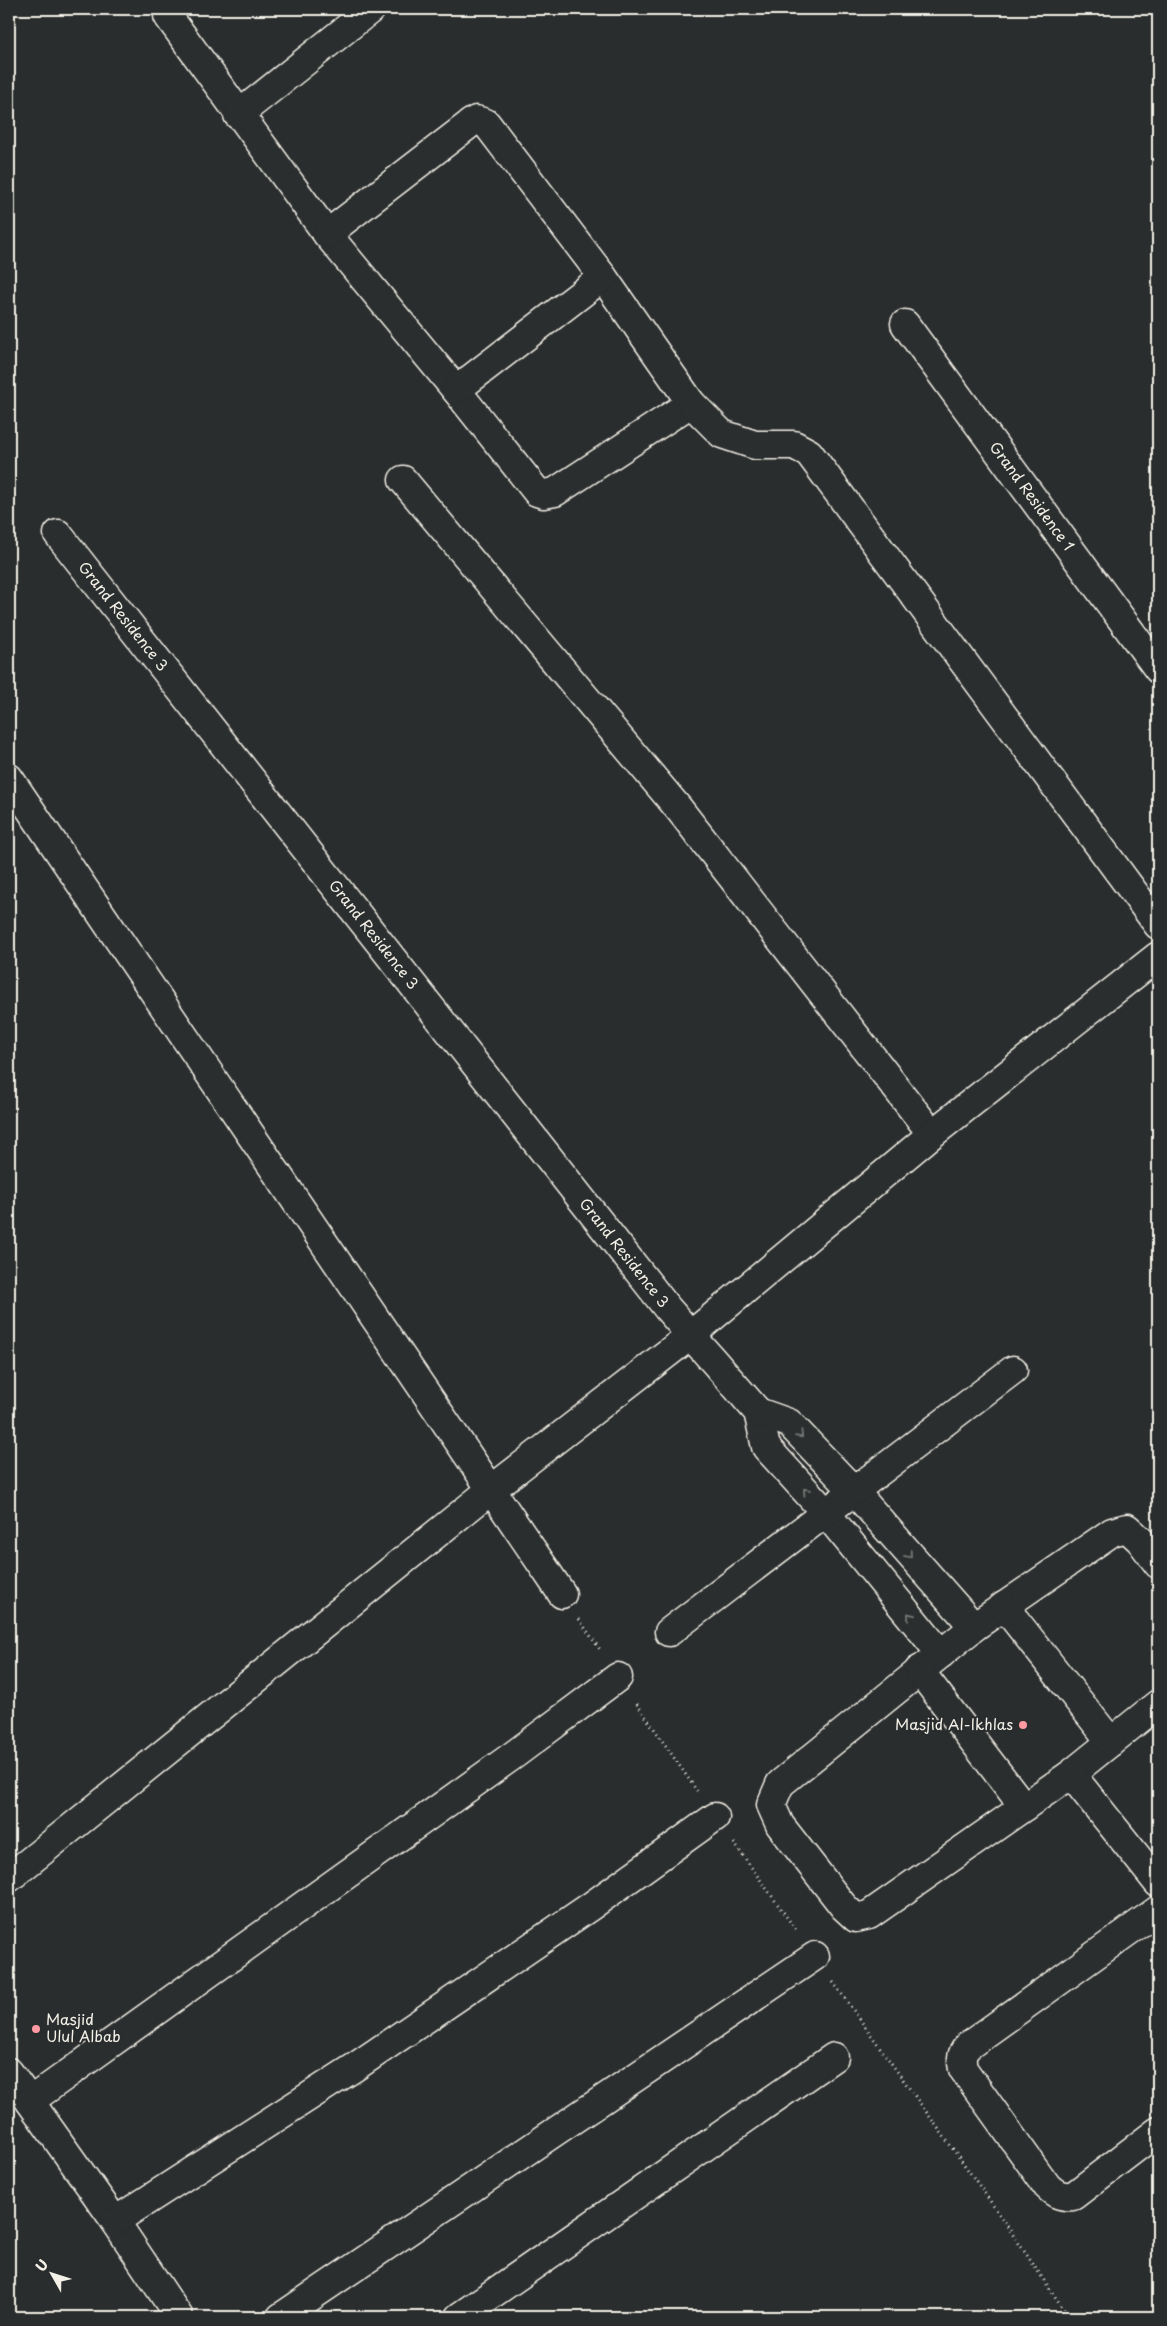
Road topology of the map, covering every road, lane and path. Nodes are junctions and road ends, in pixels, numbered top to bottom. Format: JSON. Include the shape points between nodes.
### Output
{"nodes":[{"id":1,"x":168,"y":9,"type":"edge"},
{"id":2,"x":371,"y":9,"type":"edge"},
{"id":3,"x":238,"y":115,"type":"junction"},
{"id":4,"x":327,"y":234,"type":"junction"},
{"id":5,"x":603,"y":277,"type":"junction"},
{"id":6,"x":905,"y":324,"type":"dead end"},
{"id":7,"x":456,"y":390,"type":"junction"},
{"id":8,"x":691,"y":404,"type":"junction"},
{"id":9,"x":403,"y":480,"type":"dead end"},
{"id":10,"x":58,"y":534,"type":"dead end"},
{"id":11,"x":1158,"y":669,"type":"edge"},
{"id":12,"x":9,"y":778,"type":"edge"},
{"id":13,"x":1158,"y":925,"type":"edge"},
{"id":14,"x":1158,"y":956,"type":"edge"},
{"id":15,"x":932,"y":1134,"type":"junction"},
{"id":16,"x":691,"y":1335,"type":"junction"},
{"id":17,"x":1013,"y":1370,"type":"dead end"},
{"id":18,"x":758,"y":1412,"type":"junction"},
{"id":19,"x":492,"y":1490,"type":"junction"},
{"id":20,"x":853,"y":1490,"type":"junction"},
{"id":21,"x":824,"y":1512,"type":"junction"},
{"id":22,"x":1158,"y":1564,"type":"edge"},
{"id":23,"x":562,"y":1594,"type":"dead end"},
{"id":24,"x":1004,"y":1606,"type":"junction"},
{"id":25,"x":974,"y":1627,"type":"junction"},
{"id":26,"x":669,"y":1632,"type":"dead end"},
{"id":27,"x":940,"y":1654,"type":"junction"},
{"id":28,"x":919,"y":1670,"type":"junction"},
{"id":29,"x":618,"y":1677,"type":"dead end"},
{"id":30,"x":1158,"y":1704,"type":"edge"},
{"id":31,"x":1111,"y":1742,"type":"junction"},
{"id":32,"x":1070,"y":1774,"type":"junction"},
{"id":33,"x":1024,"y":1807,"type":"junction"},
{"id":34,"x":715,"y":1817,"type":"dead end"},
{"id":35,"x":9,"y":1878,"type":"edge"},
{"id":36,"x":1158,"y":1883,"type":"edge"},
{"id":37,"x":1158,"y":1910,"type":"edge"},
{"id":38,"x":815,"y":1956,"type":"dead end"},
{"id":39,"x":834,"y":2058,"type":"dead end"},
{"id":40,"x":9,"y":2072,"type":"edge"},
{"id":41,"x":30,"y":2101,"type":"junction"},
{"id":42,"x":1158,"y":2131,"type":"edge"},
{"id":43,"x":115,"y":2221,"type":"junction"},
{"id":44,"x":179,"y":2317,"type":"edge"},
{"id":45,"x":281,"y":2317,"type":"edge"},
{"id":46,"x":459,"y":2317,"type":"edge"}],
"edges":[{"from":1,"to":3,"type":"street","via":[[168,16]]},
{"from":2,"to":3,"type":"street"},
{"from":3,"to":4,"type":"street"},
{"from":4,"to":5,"type":"street","via":[[476,120],[486,123]]},
{"from":4,"to":7,"type":"street"},
{"from":5,"to":7,"type":"street"},
{"from":5,"to":8,"type":"street"},
{"from":6,"to":11,"type":"street","name":"Grand Residence 1"},
{"from":7,"to":8,"type":"street","via":[[528,484],[544,494],[555,492]]},
{"from":8,"to":13,"type":"street","via":[[722,434],[755,445],[794,444],[809,453]]},
{"from":9,"to":15,"type":"street","via":[[679,809]]},
{"from":10,"to":16,"type":"street","name":"Grand Residence 3"},
{"from":12,"to":19,"type":"street"},
{"from":14,"to":15,"type":"street"},
{"from":15,"to":16,"type":"street"},
{"from":16,"to":18,"type":"street","name":"Grand Residence 3"},
{"from":16,"to":19,"type":"street"},
{"from":17,"to":20,"type":"street"},
{"from":18,"to":20,"type":"street","one_way":true,"via":[[789,1423]]},
{"from":21,"to":18,"type":"street","one_way":true,"via":[[766,1447]]},
{"from":19,"to":23,"type":"street"},
{"from":19,"to":35,"type":"street"},
{"from":20,"to":21,"type":"street"},
{"from":20,"to":25,"type":"street","one_way":true},
{"from":21,"to":26,"type":"street"},
{"from":27,"to":21,"type":"street","one_way":true},
{"from":22,"to":24,"type":"street","via":[[1127,1528],[1112,1532]]},
{"from":24,"to":25,"type":"street"},
{"from":24,"to":31,"type":"street"},
{"from":25,"to":27,"type":"street"},
{"from":27,"to":28,"type":"street"},
{"from":28,"to":33,"type":"street"},
{"from":28,"to":33,"type":"street","via":[[780,1784],[771,1806],[780,1825],[856,1918],[869,1915]]},
{"from":29,"to":41,"type":"street"},
{"from":30,"to":31,"type":"street"},
{"from":31,"to":32,"type":"street"},
{"from":32,"to":33,"type":"street"},
{"from":32,"to":36,"type":"street"},
{"from":34,"to":43,"type":"street","via":[[355,2067]]},
{"from":37,"to":42,"type":"street","via":[[968,2046],[962,2052],[961,2060],[963,2069],[1047,2186],[1062,2197],[1073,2196]]},
{"from":38,"to":45,"type":"street"},
{"from":39,"to":46,"type":"street"},
{"from":40,"to":41,"type":"street"},
{"from":41,"to":43,"type":"street"},
{"from":43,"to":44,"type":"street"}]}
